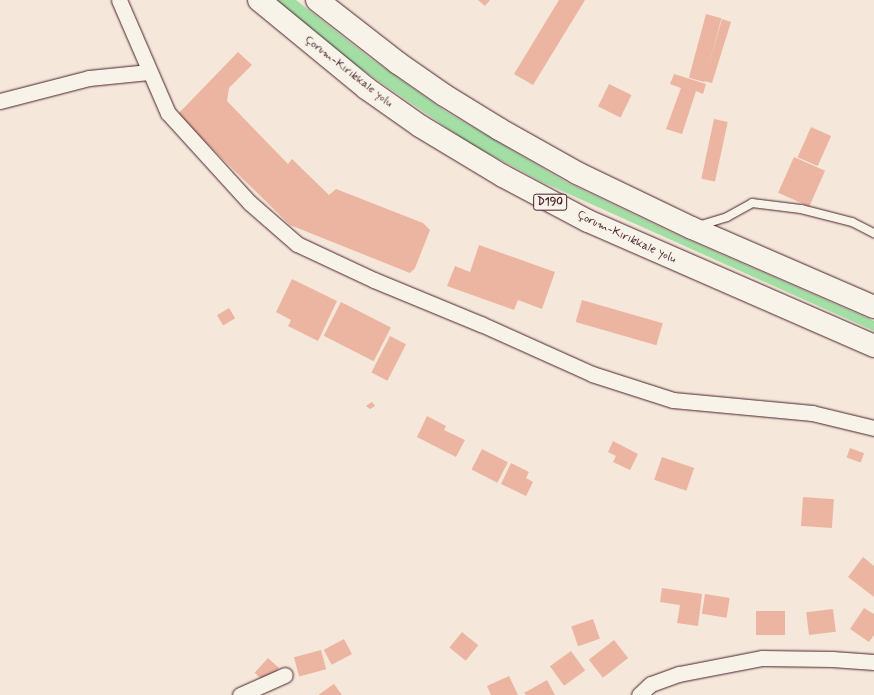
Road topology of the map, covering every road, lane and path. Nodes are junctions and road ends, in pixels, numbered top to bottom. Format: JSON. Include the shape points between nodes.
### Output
{"nodes":[{"id":1,"x":119,"y":0,"type":"edge"},
{"id":2,"x":259,"y":0,"type":"edge"},
{"id":3,"x":316,"y":0,"type":"edge"},
{"id":4,"x":149,"y":72,"type":"junction"},
{"id":5,"x":0,"y":101,"type":"edge"},
{"id":6,"x":692,"y":228,"type":"junction"},
{"id":7,"x":874,"y":233,"type":"edge"},
{"id":8,"x":874,"y":308,"type":"edge"},
{"id":9,"x":874,"y":346,"type":"edge"},
{"id":10,"x":874,"y":428,"type":"edge"},
{"id":11,"x":874,"y":662,"type":"edge"},
{"id":12,"x":285,"y":675,"type":"dead end"},
{"id":13,"x":240,"y":695,"type":"edge"},
{"id":14,"x":639,"y":695,"type":"edge"}],
"edges":[{"from":1,"to":4,"type":"street"},
{"from":2,"to":9,"type":"highway","name":"Çorum-Kırıkkale yolu","number":"D190","via":[[366,88],[420,126],[503,176],[588,221]]},
{"from":3,"to":6,"type":"highway","via":[[398,63],[499,129],[577,173]]},
{"from":4,"to":5,"type":"street","via":[[89,78]]},
{"from":4,"to":10,"type":"street","via":[[168,113],[250,203],[297,244],[592,374],[673,400],[812,413]]},
{"from":6,"to":7,"type":"lane","via":[[727,217],[752,203],[816,213],[852,222]]},
{"from":6,"to":8,"type":"highway"},
{"from":11,"to":14,"type":"street","via":[[762,658],[679,674],[652,684]]},
{"from":12,"to":13,"type":"street"}]}
